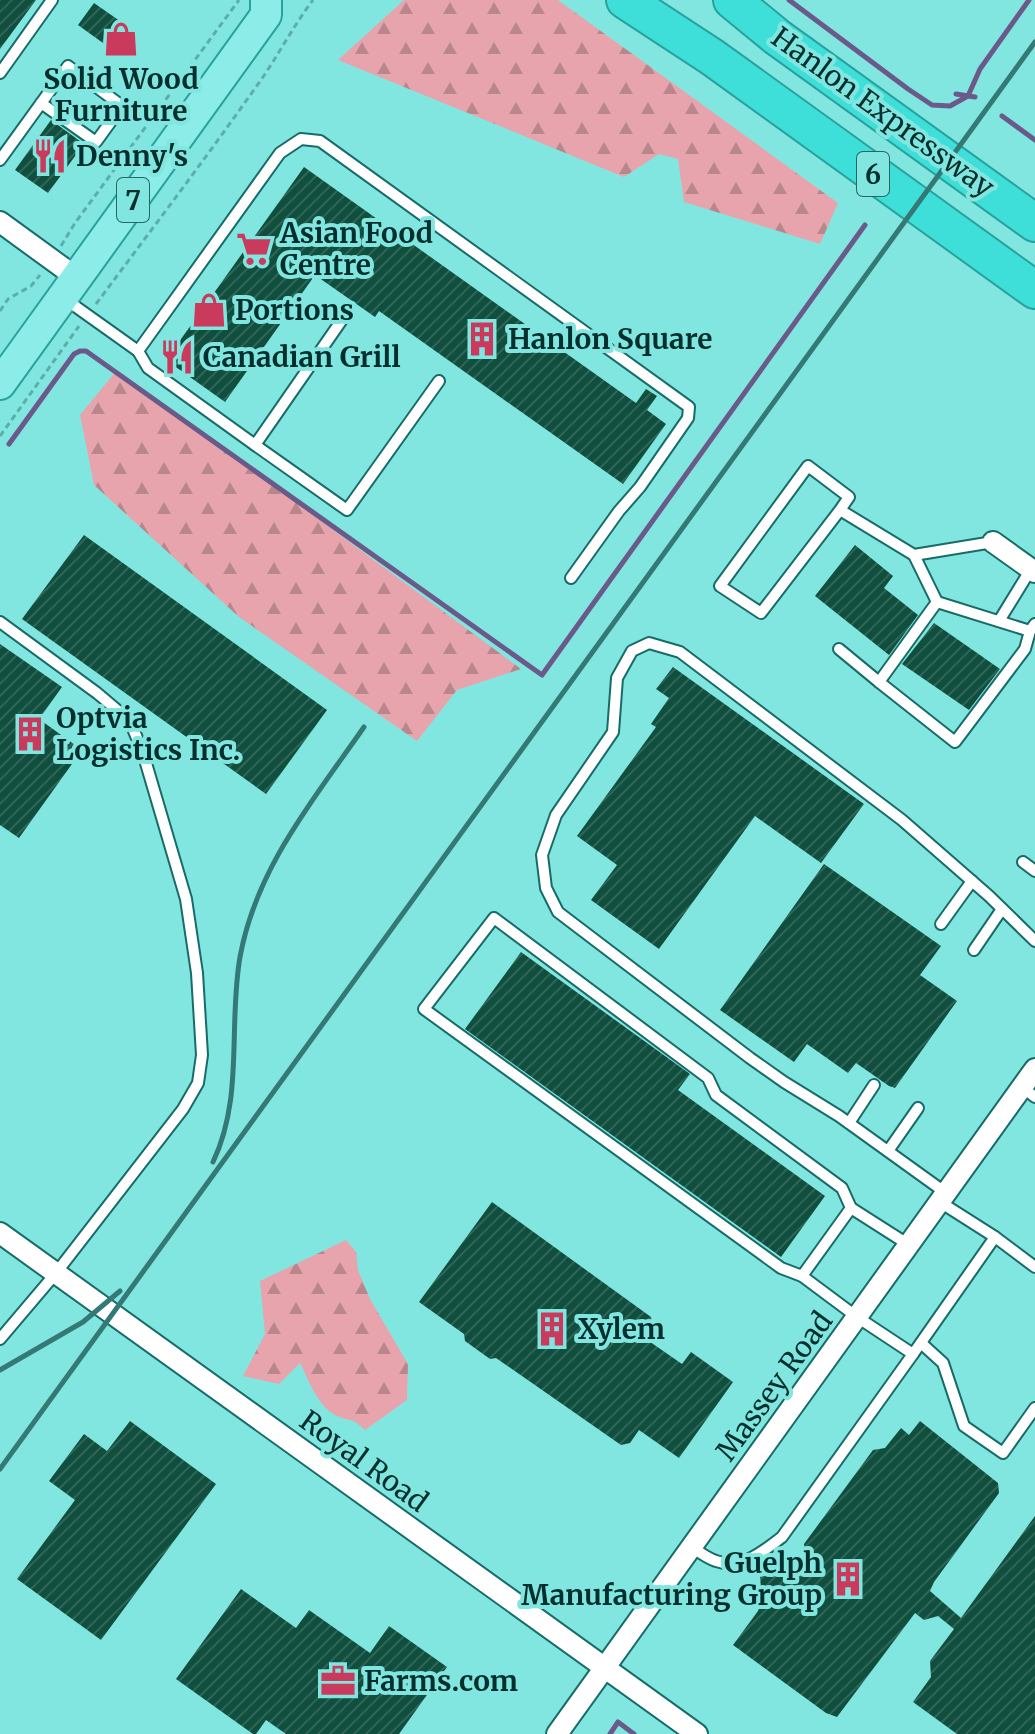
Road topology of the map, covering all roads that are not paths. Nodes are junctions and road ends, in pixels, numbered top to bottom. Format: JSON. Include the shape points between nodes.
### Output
{"nodes":[{"id":1,"x":52,"y":0,"type":"edge"},
{"id":2,"x":625,"y":0,"type":"edge"},
{"id":3,"x":732,"y":0,"type":"edge"},
{"id":4,"x":274,"y":5,"type":"edge"},
{"id":5,"x":0,"y":73,"type":"edge"},
{"id":6,"x":41,"y":103,"type":"junction"},
{"id":7,"x":0,"y":160,"type":"edge"},
{"id":8,"x":0,"y":222,"type":"edge"},
{"id":9,"x":1035,"y":223,"type":"edge"},
{"id":10,"x":1035,"y":290,"type":"edge"},
{"id":11,"x":76,"y":297,"type":"junction"},
{"id":12,"x":346,"y":314,"type":"dead end"},
{"id":13,"x":138,"y":351,"type":"junction"},
{"id":14,"x":439,"y":381,"type":"dead end"},
{"id":15,"x":0,"y":384,"type":"edge"},
{"id":16,"x":255,"y":445,"type":"junction"},
{"id":17,"x":840,"y":510,"type":"junction"},
{"id":18,"x":993,"y":542,"type":"joint"},
{"id":19,"x":914,"y":555,"type":"junction"},
{"id":20,"x":1033,"y":570,"type":"edge"},
{"id":21,"x":571,"y":578,"type":"dead end"},
{"id":22,"x":937,"y":602,"type":"junction"},
{"id":23,"x":999,"y":621,"type":"junction"},
{"id":24,"x":0,"y":622,"type":"edge"},
{"id":25,"x":1032,"y":627,"type":"edge"},
{"id":26,"x":839,"y":649,"type":"dead end"},
{"id":27,"x":879,"y":682,"type":"junction"},
{"id":28,"x":1023,"y":862,"type":"dead end"},
{"id":29,"x":1035,"y":871,"type":"edge"},
{"id":30,"x":972,"y":881,"type":"junction"},
{"id":31,"x":1002,"y":909,"type":"junction"},
{"id":32,"x":941,"y":924,"type":"dead end"},
{"id":33,"x":1035,"y":941,"type":"edge"},
{"id":34,"x":974,"y":950,"type":"dead end"},
{"id":35,"x":1035,"y":1069,"type":"edge"},
{"id":36,"x":874,"y":1085,"type":"dead end"},
{"id":37,"x":1029,"y":1092,"type":"edge"},
{"id":38,"x":918,"y":1108,"type":"dead end"},
{"id":39,"x":849,"y":1123,"type":"junction"},
{"id":40,"x":888,"y":1151,"type":"junction"},
{"id":41,"x":943,"y":1198,"type":"junction"},
{"id":42,"x":851,"y":1208,"type":"junction"},
{"id":43,"x":0,"y":1233,"type":"edge"},
{"id":44,"x":995,"y":1237,"type":"junction"},
{"id":45,"x":909,"y":1245,"type":"junction"},
{"id":46,"x":1033,"y":1262,"type":"edge"},
{"id":47,"x":56,"y":1273,"type":"junction"},
{"id":48,"x":802,"y":1276,"type":"junction"},
{"id":49,"x":857,"y":1317,"type":"junction"},
{"id":50,"x":0,"y":1339,"type":"edge"},
{"id":51,"x":921,"y":1343,"type":"junction"},
{"id":52,"x":913,"y":1354,"type":"junction"},
{"id":53,"x":1035,"y":1408,"type":"edge"},
{"id":54,"x":692,"y":1547,"type":"junction"},
{"id":55,"x":605,"y":1669,"type":"junction"},
{"id":56,"x":557,"y":1734,"type":"edge"},
{"id":57,"x":697,"y":1734,"type":"edge"}],
"edges":[{"from":1,"to":5,"type":"lane"},
{"from":2,"to":10,"type":"highway","name":"Hanlon Expressway","number":"6"},
{"from":3,"to":9,"type":"highway","name":"Hanlon Expressway","number":"6"},
{"from":4,"to":11,"type":"main road","number":"7"},
{"from":6,"to":6,"type":"lane","via":[[68,66],[122,106],[96,142]]},
{"from":6,"to":7,"type":"lane"},
{"from":8,"to":11,"type":"street"},
{"from":11,"to":13,"type":"lane"},
{"from":11,"to":15,"type":"main road","number":"7"},
{"from":12,"to":16,"type":"lane"},
{"from":13,"to":16,"type":"lane","via":[[148,368]]},
{"from":13,"to":21,"type":"lane","via":[[280,153],[301,139],[320,141],[689,407],[688,418]]},
{"from":14,"to":16,"type":"lane","via":[[347,510]]},
{"from":17,"to":17,"type":"lane","via":[[761,613],[720,586],[808,466],[849,497]]},
{"from":17,"to":19,"type":"lane"},
{"from":18,"to":19,"type":"lane"},
{"from":18,"to":20,"type":"street"},
{"from":19,"to":22,"type":"lane"},
{"from":20,"to":23,"type":"lane"},
{"from":22,"to":23,"type":"lane"},
{"from":22,"to":27,"type":"lane"},
{"from":23,"to":25,"type":"lane"},
{"from":24,"to":47,"type":"lane","via":[[130,721],[186,899],[197,973],[202,1055],[198,1083]]},
{"from":25,"to":27,"type":"lane","via":[[1025,649],[955,742]]},
{"from":26,"to":27,"type":"lane"},
{"from":28,"to":29,"type":"lane"},
{"from":30,"to":31,"type":"lane"},
{"from":30,"to":32,"type":"lane"},
{"from":30,"to":39,"type":"lane","via":[[902,820],[680,652],[649,643],[632,651],[617,678],[613,732],[556,815],[542,855],[546,888],[558,912],[750,1058]]},
{"from":31,"to":33,"type":"lane"},
{"from":31,"to":34,"type":"lane"},
{"from":35,"to":37,"type":"street","name":"Massey Road"},
{"from":36,"to":39,"type":"lane"},
{"from":37,"to":41,"type":"street","name":"Massey Road"},
{"from":38,"to":40,"type":"lane"},
{"from":39,"to":40,"type":"lane"},
{"from":40,"to":41,"type":"lane"},
{"from":41,"to":44,"type":"lane"},
{"from":41,"to":45,"type":"street","name":"Massey Road"},
{"from":42,"to":45,"type":"lane"},
{"from":42,"to":48,"type":"lane"},
{"from":42,"to":48,"type":"lane","via":[[842,1188],[716,1095],[708,1078],[494,918],[424,1009],[781,1268]]},
{"from":43,"to":47,"type":"street","name":"Royal Road"},
{"from":44,"to":46,"type":"lane"},
{"from":44,"to":51,"type":"lane"},
{"from":45,"to":49,"type":"street","name":"Massey Road"},
{"from":47,"to":50,"type":"lane"},
{"from":47,"to":55,"type":"street","name":"Royal Road"},
{"from":48,"to":49,"type":"lane"},
{"from":49,"to":52,"type":"lane"},
{"from":49,"to":54,"type":"street","name":"Massey Road"},
{"from":51,"to":52,"type":"lane"},
{"from":51,"to":53,"type":"lane","via":[[943,1363],[964,1426],[1003,1453]]},
{"from":52,"to":54,"type":"lane","via":[[782,1537],[758,1556],[736,1564],[717,1562]]},
{"from":54,"to":55,"type":"street","name":"Massey Road"},
{"from":55,"to":56,"type":"street","name":"Massey Road"},
{"from":55,"to":57,"type":"street","name":"Royal Road"}]}
